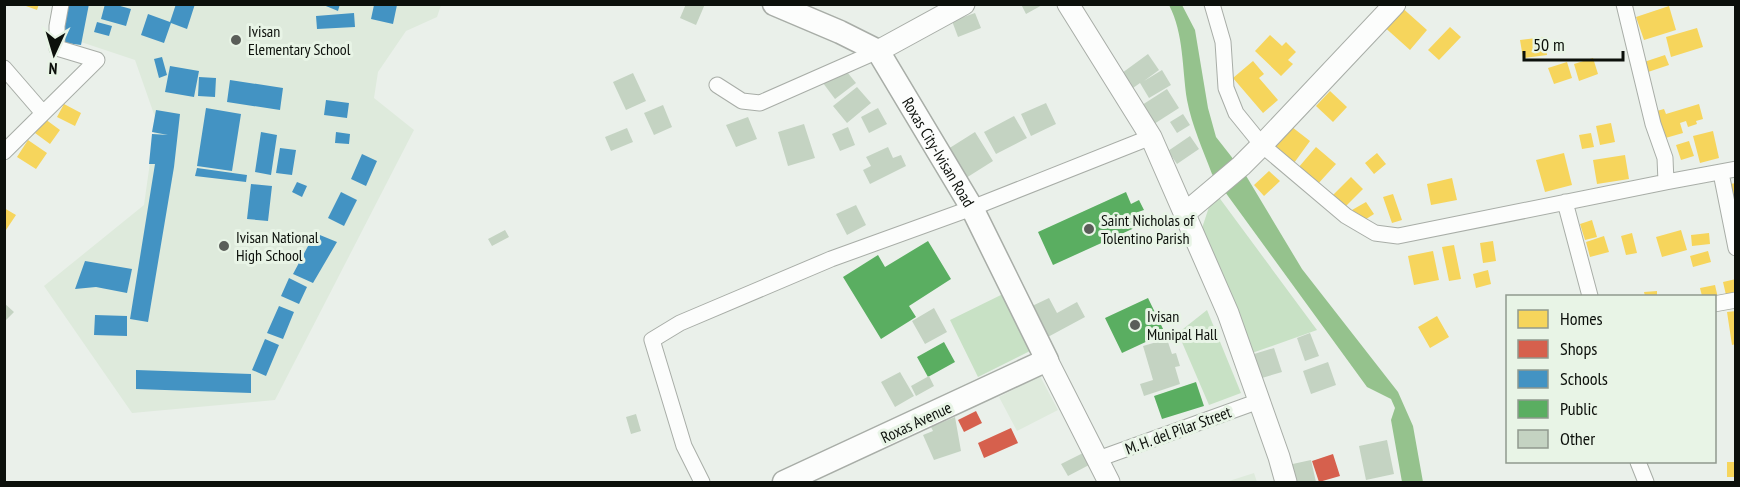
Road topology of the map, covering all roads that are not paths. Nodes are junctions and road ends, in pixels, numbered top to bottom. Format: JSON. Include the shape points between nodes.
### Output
{"nodes":[{"id":1,"x":61,"y":4,"type":"edge"},
{"id":2,"x":774,"y":4,"type":"edge"},
{"id":3,"x":964,"y":4,"type":"edge"},
{"id":4,"x":1068,"y":4,"type":"edge"},
{"id":5,"x":1212,"y":4,"type":"edge"},
{"id":6,"x":1395,"y":4,"type":"edge"},
{"id":7,"x":1624,"y":4,"type":"edge"},
{"id":8,"x":878,"y":51,"type":"junction"},
{"id":9,"x":4,"y":68,"type":"edge"},
{"id":10,"x":717,"y":85,"type":"dead end"},
{"id":11,"x":43,"y":113,"type":"junction"},
{"id":12,"x":1151,"y":137,"type":"junction"},
{"id":13,"x":1262,"y":145,"type":"junction"},
{"id":14,"x":4,"y":152,"type":"edge"},
{"id":15,"x":1728,"y":171,"type":"edge"},
{"id":16,"x":1666,"y":182,"type":"junction"},
{"id":17,"x":1565,"y":202,"type":"junction"},
{"id":18,"x":972,"y":208,"type":"junction"},
{"id":19,"x":1184,"y":214,"type":"junction"},
{"id":20,"x":1736,"y":248,"type":"edge"},
{"id":21,"x":1589,"y":295,"type":"edge"},
{"id":22,"x":1736,"y":300,"type":"edge"},
{"id":23,"x":1716,"y":304,"type":"edge"},
{"id":24,"x":1047,"y":360,"type":"junction"},
{"id":25,"x":1259,"y":400,"type":"junction"},
{"id":26,"x":1098,"y":459,"type":"junction"},
{"id":27,"x":1638,"y":463,"type":"edge"},
{"id":28,"x":702,"y":483,"type":"edge"},
{"id":29,"x":784,"y":483,"type":"edge"},
{"id":30,"x":1109,"y":483,"type":"edge"},
{"id":31,"x":1286,"y":483,"type":"edge"},
{"id":32,"x":1646,"y":483,"type":"edge"}],
"edges":[{"from":1,"to":11,"type":"street","via":[[57,48],[97,60]]},
{"from":2,"to":8,"type":"main road"},
{"from":3,"to":8,"type":"street"},
{"from":4,"to":12,"type":"street"},
{"from":5,"to":13,"type":"street","via":[[1223,42],[1226,88],[1236,112]]},
{"from":6,"to":13,"type":"street"},
{"from":7,"to":16,"type":"street","via":[[1665,158]]},
{"from":8,"to":10,"type":"street","via":[[760,103],[742,101]]},
{"from":8,"to":18,"type":"main road","name":"Roxas City-Ivisan Road"},
{"from":9,"to":11,"type":"street"},
{"from":11,"to":14,"type":"street"},
{"from":12,"to":18,"type":"street"},
{"from":12,"to":19,"type":"street"},
{"from":13,"to":17,"type":"street","via":[[1346,216],[1376,233],[1398,236]]},
{"from":13,"to":19,"type":"street"},
{"from":15,"to":16,"type":"street"},
{"from":15,"to":20,"type":"street"},
{"from":16,"to":17,"type":"street"},
{"from":17,"to":21,"type":"street"},
{"from":18,"to":24,"type":"main road","name":"Roxas City-Ivisan Road"},
{"from":18,"to":28,"type":"street","via":[[831,259],[680,323],[652,340],[684,446]]},
{"from":19,"to":25,"type":"street","via":[[1228,313]]},
{"from":22,"to":23,"type":"street"},
{"from":24,"to":26,"type":"street"},
{"from":24,"to":29,"type":"main road","name":"Roxas Avenue"},
{"from":25,"to":26,"type":"street","name":"M. H. del Pilar Street"},
{"from":25,"to":31,"type":"street"},
{"from":26,"to":30,"type":"street"},
{"from":27,"to":32,"type":"street"}]}
